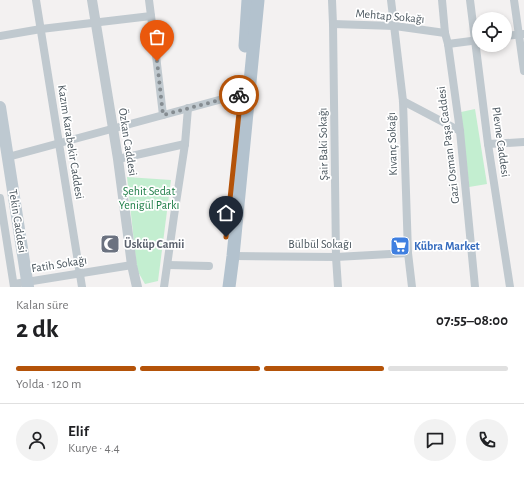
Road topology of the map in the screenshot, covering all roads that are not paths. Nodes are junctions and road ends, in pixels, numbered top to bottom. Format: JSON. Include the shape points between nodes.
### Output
{"nodes":[{"id":1,"x":36,"y":0,"type":"edge"},
{"id":2,"x":92,"y":0,"type":"edge"},
{"id":3,"x":149,"y":0,"type":"edge"},
{"id":4,"x":248,"y":0,"type":"edge"},
{"id":5,"x":258,"y":0,"type":"edge"},
{"id":6,"x":332,"y":0,"type":"edge"},
{"id":7,"x":391,"y":0,"type":"edge"},
{"id":8,"x":442,"y":0,"type":"edge"},
{"id":9,"x":470,"y":0,"type":"edge"},
{"id":10,"x":514,"y":0,"type":"edge"},
{"id":11,"x":472,"y":12,"type":"edge"},
{"id":12,"x":151,"y":16,"type":"junction"},
{"id":13,"x":96,"y":22,"type":"junction"},
{"id":14,"x":333,"y":24,"type":"junction"},
{"id":15,"x":395,"y":26,"type":"junction"},
{"id":16,"x":41,"y":29,"type":"junction"},
{"id":17,"x":445,"y":33,"type":"junction"},
{"id":18,"x":521,"y":34,"type":"edge"},
{"id":19,"x":0,"y":36,"type":"edge"},
{"id":20,"x":472,"y":41,"type":"edge"},
{"id":21,"x":448,"y":44,"type":"junction"},
{"id":22,"x":478,"y":52,"type":"edge"},
{"id":23,"x":524,"y":71,"type":"edge"},
{"id":24,"x":245,"y":93,"type":"junction"},
{"id":25,"x":403,"y":101,"type":"junction"},
{"id":26,"x":0,"y":107,"type":"edge"},
{"id":27,"x":188,"y":108,"type":"junction"},
{"id":28,"x":163,"y":115,"type":"junction"},
{"id":29,"x":113,"y":129,"type":"junction"},
{"id":30,"x":460,"y":131,"type":"junction"},
{"id":31,"x":524,"y":142,"type":"edge"},
{"id":32,"x":59,"y":143,"type":"junction"},
{"id":33,"x":185,"y":144,"type":"junction"},
{"id":34,"x":488,"y":144,"type":"junction"},
{"id":35,"x":8,"y":157,"type":"junction"},
{"id":36,"x":118,"y":159,"type":"junction"},
{"id":37,"x":0,"y":198,"type":"edge"},
{"id":38,"x":408,"y":253,"type":"junction"},
{"id":39,"x":233,"y":256,"type":"junction"},
{"id":40,"x":336,"y":258,"type":"junction"},
{"id":41,"x":132,"y":265,"type":"junction"},
{"id":42,"x":168,"y":265,"type":"junction"},
{"id":43,"x":209,"y":266,"type":"dead end"},
{"id":44,"x":80,"y":273,"type":"junction"},
{"id":45,"x":28,"y":284,"type":"edge"},
{"id":46,"x":14,"y":286,"type":"edge"},
{"id":47,"x":82,"y":287,"type":"edge"},
{"id":48,"x":137,"y":287,"type":"edge"},
{"id":49,"x":164,"y":287,"type":"edge"},
{"id":50,"x":221,"y":287,"type":"edge"},
{"id":51,"x":229,"y":287,"type":"edge"},
{"id":52,"x":338,"y":287,"type":"edge"},
{"id":53,"x":412,"y":287,"type":"edge"},
{"id":54,"x":476,"y":287,"type":"edge"},
{"id":55,"x":510,"y":287,"type":"edge"}],
"edges":[{"from":1,"to":16,"type":"street","name":"Kazım Karabekir Caddesi"},
{"from":2,"to":13,"type":"street","name":"Özkan Caddesi"},
{"from":3,"to":12,"type":"street"},
{"from":4,"to":24,"type":"main road"},
{"from":5,"to":24,"type":"main road"},
{"from":6,"to":14,"type":"street","name":"Şair Baki Sokağı"},
{"from":7,"to":15,"type":"street","name":"Kıvanç Sokağı"},
{"from":8,"to":17,"type":"street","name":"Gazi Osman Paşa Caddesi"},
{"from":9,"to":11,"type":"street","name":"Plevne Caddesi"},
{"from":10,"to":18,"type":"street"},
{"from":12,"to":13,"type":"street"},
{"from":12,"to":28,"type":"street"},
{"from":13,"to":16,"type":"street"},
{"from":13,"to":29,"type":"street","name":"Özkan Caddesi"},
{"from":14,"to":15,"type":"street","name":"Mehtap Sokağı"},
{"from":14,"to":40,"type":"street","name":"Şair Baki Sokağı"},
{"from":15,"to":17,"type":"street","name":"Mehtap Sokağı"},
{"from":15,"to":25,"type":"street","name":"Kıvanç Sokağı"},
{"from":16,"to":19,"type":"street"},
{"from":16,"to":32,"type":"street","name":"Kazım Karabekir Caddesi"},
{"from":17,"to":21,"type":"street","name":"Gazi Osman Paşa Caddesi"},
{"from":18,"to":23,"type":"street"},
{"from":20,"to":21,"type":"street"},
{"from":21,"to":30,"type":"street","name":"Gazi Osman Paşa Caddesi"},
{"from":22,"to":34,"type":"street","name":"Plevne Caddesi"},
{"from":24,"to":27,"type":"street"},
{"from":24,"to":39,"type":"main road"},
{"from":24,"to":50,"type":"main road"},
{"from":25,"to":30,"type":"street"},
{"from":25,"to":38,"type":"street","name":"Kıvanç Sokağı"},
{"from":26,"to":35,"type":"main road","name":"Tekin Caddesi"},
{"from":27,"to":28,"type":"street"},
{"from":27,"to":33,"type":"street"},
{"from":28,"to":29,"type":"street"},
{"from":29,"to":32,"type":"street"},
{"from":29,"to":36,"type":"street","name":"Özkan Caddesi"},
{"from":30,"to":54,"type":"street","name":"Gazi Osman Paşa Caddesi"},
{"from":31,"to":34,"type":"street"},
{"from":32,"to":35,"type":"street"},
{"from":32,"to":44,"type":"street","name":"Kazım Karabekir Caddesi"},
{"from":33,"to":36,"type":"street"},
{"from":33,"to":42,"type":"street"},
{"from":34,"to":55,"type":"street","name":"Plevne Caddesi"},
{"from":35,"to":45,"type":"main road","name":"Tekin Caddesi"},
{"from":36,"to":41,"type":"street","name":"Özkan Caddesi"},
{"from":37,"to":46,"type":"street"},
{"from":38,"to":40,"type":"street","name":"Bülbül Sokağı"},
{"from":38,"to":53,"type":"street","name":"Kıvanç Sokağı"},
{"from":39,"to":40,"type":"street","name":"Bülbül Sokağı"},
{"from":39,"to":51,"type":"main road"},
{"from":40,"to":52,"type":"street","name":"Şair Baki Sokağı"},
{"from":41,"to":44,"type":"street","name":"Fatih Sokağı"},
{"from":41,"to":48,"type":"street","name":"Özkan Caddesi"},
{"from":42,"to":43,"type":"street"},
{"from":42,"to":49,"type":"street"},
{"from":44,"to":45,"type":"street","name":"Fatih Sokağı"},
{"from":44,"to":47,"type":"street","name":"Kazım Karabekir Caddesi"},
{"from":45,"to":46,"type":"street","name":"Fatih Sokağı"}]}
